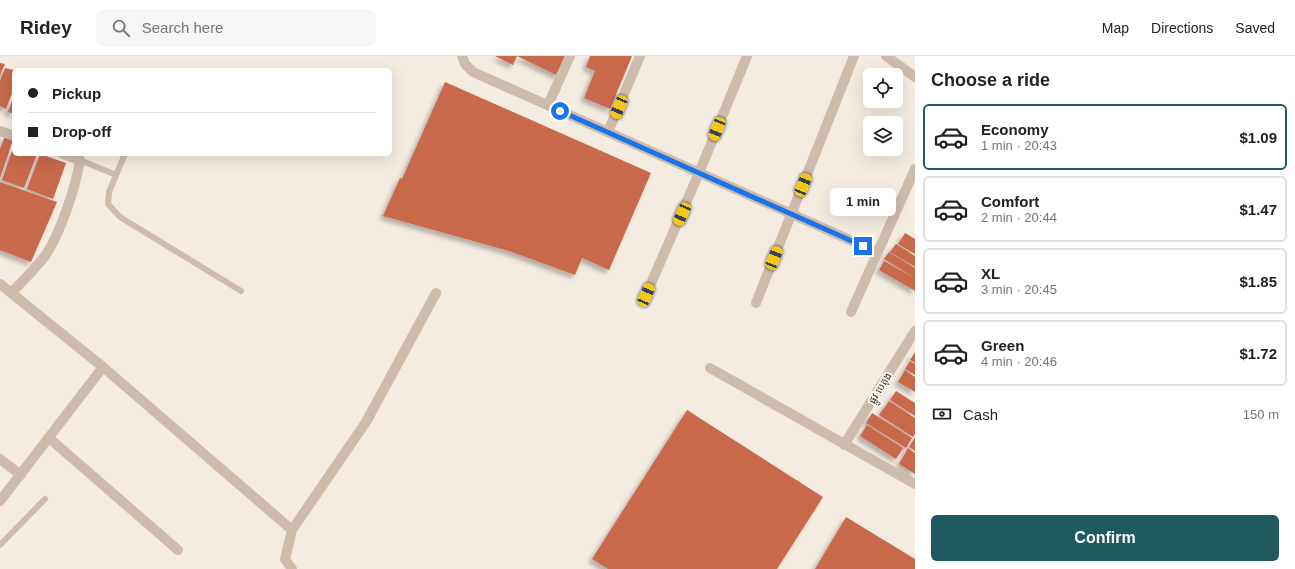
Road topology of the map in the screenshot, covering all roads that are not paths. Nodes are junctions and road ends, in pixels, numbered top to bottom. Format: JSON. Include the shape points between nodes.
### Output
{"nodes":[{"id":1,"x":462,"y":56,"type":"edge"},
{"id":2,"x":570,"y":56,"type":"edge"},
{"id":3,"x":640,"y":56,"type":"edge"},
{"id":4,"x":747,"y":56,"type":"edge"},
{"id":5,"x":854,"y":56,"type":"edge"},
{"id":6,"x":886,"y":56,"type":"edge"},
{"id":7,"x":915,"y":77,"type":"edge"},
{"id":8,"x":548,"y":106,"type":"junction"},
{"id":9,"x":0,"y":131,"type":"edge"},
{"id":10,"x":608,"y":132,"type":"junction"},
{"id":11,"x":12,"y":135,"type":"edge"},
{"id":12,"x":69,"y":156,"type":"edge"},
{"id":13,"x":124,"y":156,"type":"edge"},
{"id":14,"x":80,"y":160,"type":"junction"},
{"id":15,"x":915,"y":168,"type":"edge"},
{"id":16,"x":699,"y":173,"type":"junction"},
{"id":17,"x":116,"y":175,"type":"junction"},
{"id":18,"x":792,"y":214,"type":"junction"},
{"id":19,"x":877,"y":252,"type":"junction"},
{"id":20,"x":0,"y":284,"type":"edge"},
{"id":21,"x":241,"y":291,"type":"dead end"},
{"id":22,"x":12,"y":292,"type":"junction"},
{"id":23,"x":436,"y":293,"type":"dead end"},
{"id":24,"x":646,"y":295,"type":"dead end"},
{"id":25,"x":756,"y":303,"type":"dead end"},
{"id":26,"x":851,"y":312,"type":"dead end"},
{"id":27,"x":915,"y":331,"type":"edge"},
{"id":28,"x":103,"y":367,"type":"junction"},
{"id":29,"x":710,"y":368,"type":"dead end"},
{"id":30,"x":49,"y":438,"type":"junction"},
{"id":31,"x":844,"y":445,"type":"junction"},
{"id":32,"x":0,"y":459,"type":"edge"},
{"id":33,"x":22,"y":475,"type":"junction"},
{"id":34,"x":915,"y":484,"type":"edge"},
{"id":35,"x":45,"y":499,"type":"dead end"},
{"id":36,"x":0,"y":501,"type":"edge"},
{"id":37,"x":292,"y":530,"type":"junction"},
{"id":38,"x":0,"y":545,"type":"edge"},
{"id":39,"x":178,"y":550,"type":"dead end"},
{"id":40,"x":292,"y":569,"type":"edge"}],
"edges":[{"from":1,"to":8,"type":"street","via":[[465,64],[473,72]]},
{"from":2,"to":8,"type":"street"},
{"from":3,"to":10,"type":"street"},
{"from":4,"to":16,"type":"street"},
{"from":5,"to":18,"type":"street"},
{"from":6,"to":7,"type":"street"},
{"from":8,"to":10,"type":"street"},
{"from":9,"to":11,"type":"street"},
{"from":10,"to":16,"type":"street"},
{"from":12,"to":14,"type":"street"},
{"from":13,"to":17,"type":"lane"},
{"from":14,"to":17,"type":"lane"},
{"from":14,"to":22,"type":"street","via":[[78,175],[56,235],[47,252]]},
{"from":15,"to":19,"type":"street"},
{"from":16,"to":18,"type":"street"},
{"from":16,"to":24,"type":"street"},
{"from":17,"to":21,"type":"lane","via":[[109,192],[108,204],[120,217]]},
{"from":18,"to":19,"type":"street"},
{"from":18,"to":25,"type":"street"},
{"from":19,"to":26,"type":"street"},
{"from":20,"to":22,"type":"street"},
{"from":22,"to":28,"type":"street"},
{"from":23,"to":37,"type":"street","via":[[366,422]]},
{"from":27,"to":31,"type":"street","name":"ផ្លូវ បេតុង"},
{"from":28,"to":30,"type":"street"},
{"from":28,"to":37,"type":"street"},
{"from":29,"to":31,"type":"street"},
{"from":30,"to":33,"type":"street"},
{"from":30,"to":39,"type":"street"},
{"from":31,"to":34,"type":"street"},
{"from":32,"to":33,"type":"street"},
{"from":33,"to":36,"type":"street"},
{"from":35,"to":38,"type":"lane"},
{"from":37,"to":40,"type":"street","via":[[286,559]]}]}
